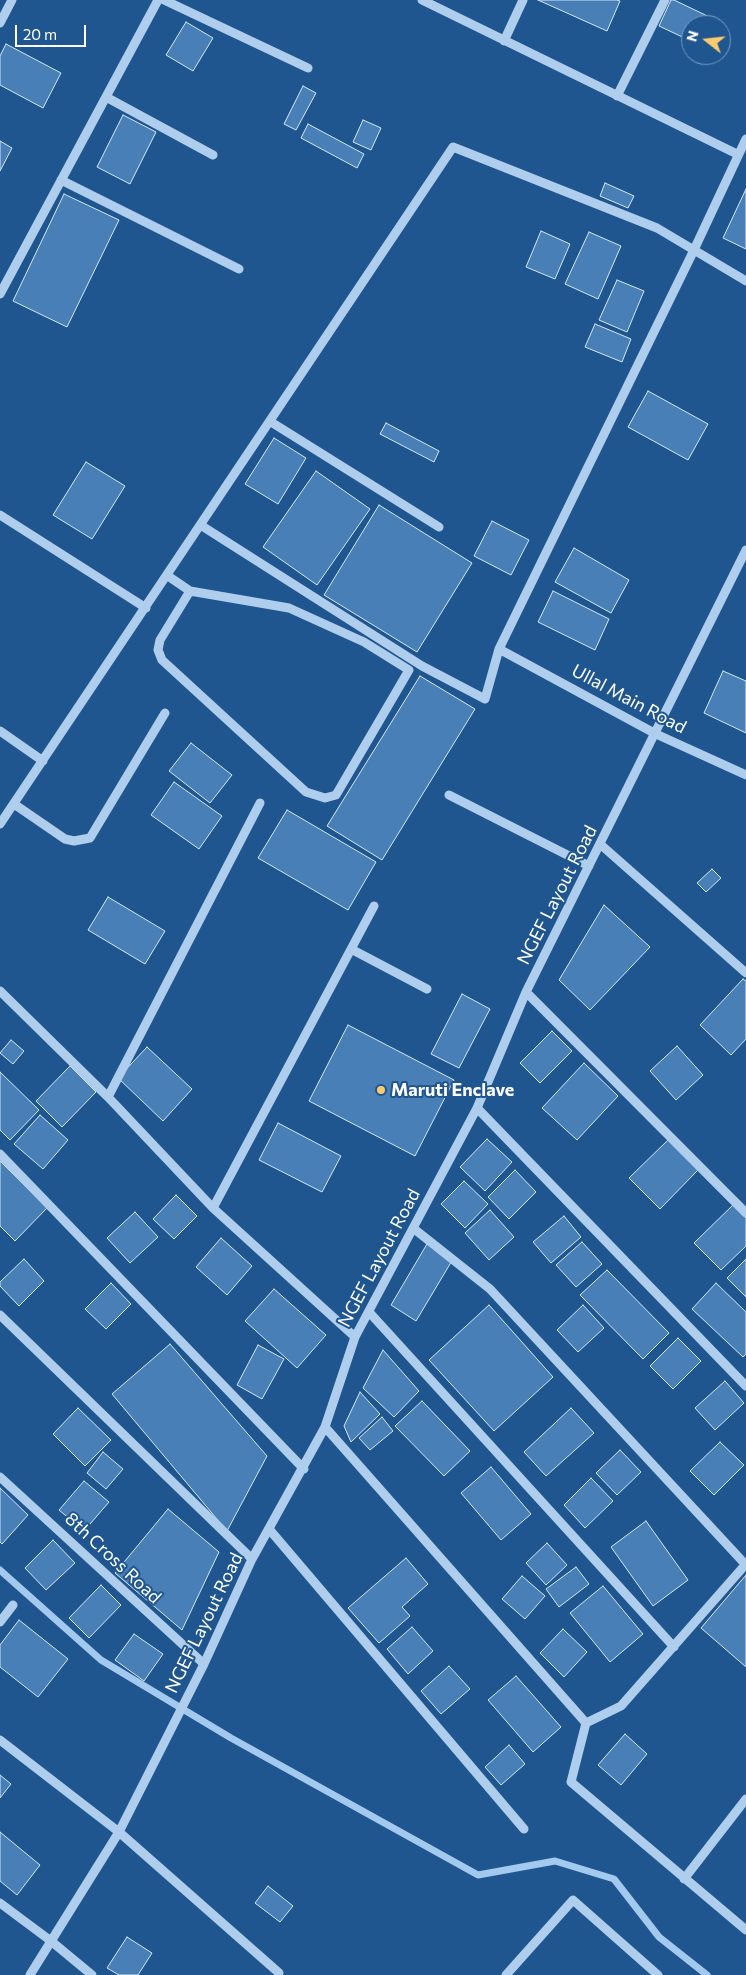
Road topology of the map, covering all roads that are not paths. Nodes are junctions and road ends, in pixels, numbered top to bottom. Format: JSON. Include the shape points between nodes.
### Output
{"nodes":[{"id":1,"x":12,"y":0,"type":"edge"},
{"id":2,"x":158,"y":0,"type":"edge"},
{"id":3,"x":164,"y":0,"type":"edge"},
{"id":4,"x":422,"y":0,"type":"edge"},
{"id":5,"x":523,"y":0,"type":"edge"},
{"id":6,"x":665,"y":0,"type":"edge"},
{"id":7,"x":0,"y":23,"type":"edge"},
{"id":8,"x":504,"y":40,"type":"junction"},
{"id":9,"x":308,"y":68,"type":"dead end"},
{"id":10,"x":617,"y":96,"type":"junction"},
{"id":11,"x":106,"y":97,"type":"junction"},
{"id":12,"x":746,"y":139,"type":"edge"},
{"id":13,"x":738,"y":154,"type":"junction"},
{"id":14,"x":213,"y":156,"type":"dead end"},
{"id":15,"x":61,"y":180,"type":"junction"},
{"id":16,"x":694,"y":252,"type":"junction"},
{"id":17,"x":239,"y":269,"type":"dead end"},
{"id":18,"x":746,"y":281,"type":"edge"},
{"id":19,"x":0,"y":294,"type":"edge"},
{"id":20,"x":271,"y":422,"type":"junction"},
{"id":21,"x":0,"y":515,"type":"edge"},
{"id":22,"x":202,"y":526,"type":"junction"},
{"id":23,"x":439,"y":527,"type":"dead end"},
{"id":24,"x":746,"y":550,"type":"edge"},
{"id":25,"x":168,"y":576,"type":"junction"},
{"id":26,"x":190,"y":591,"type":"junction"},
{"id":27,"x":146,"y":608,"type":"junction"},
{"id":28,"x":499,"y":649,"type":"junction"},
{"id":29,"x":166,"y":713,"type":"dead end"},
{"id":30,"x":0,"y":731,"type":"edge"},
{"id":31,"x":656,"y":734,"type":"junction"},
{"id":32,"x":43,"y":761,"type":"junction"},
{"id":33,"x":746,"y":775,"type":"edge"},
{"id":34,"x":449,"y":796,"type":"dead end"},
{"id":35,"x":260,"y":802,"type":"dead end"},
{"id":36,"x":14,"y":804,"type":"junction"},
{"id":37,"x":0,"y":824,"type":"edge"},
{"id":38,"x":600,"y":844,"type":"junction"},
{"id":39,"x":589,"y":866,"type":"junction"},
{"id":40,"x":374,"y":906,"type":"dead end"},
{"id":41,"x":351,"y":949,"type":"junction"},
{"id":42,"x":746,"y":973,"type":"edge"},
{"id":43,"x":427,"y":989,"type":"dead end"},
{"id":44,"x":0,"y":991,"type":"edge"},
{"id":45,"x":526,"y":992,"type":"junction"},
{"id":46,"x":108,"y":1096,"type":"junction"},
{"id":47,"x":477,"y":1108,"type":"junction"},
{"id":48,"x":0,"y":1154,"type":"edge"},
{"id":49,"x":213,"y":1208,"type":"junction"},
{"id":50,"x":746,"y":1214,"type":"edge"},
{"id":51,"x":413,"y":1228,"type":"junction"},
{"id":52,"x":369,"y":1312,"type":"junction"},
{"id":53,"x":0,"y":1315,"type":"edge"},
{"id":54,"x":355,"y":1337,"type":"junction"},
{"id":55,"x":746,"y":1386,"type":"edge"},
{"id":56,"x":326,"y":1427,"type":"junction"},
{"id":57,"x":304,"y":1469,"type":"junction"},
{"id":58,"x":0,"y":1477,"type":"edge"},
{"id":59,"x":269,"y":1530,"type":"junction"},
{"id":60,"x":252,"y":1559,"type":"junction"},
{"id":61,"x":746,"y":1564,"type":"edge"},
{"id":62,"x":14,"y":1605,"type":"dead end"},
{"id":63,"x":0,"y":1622,"type":"edge"},
{"id":64,"x":674,"y":1647,"type":"junction"},
{"id":65,"x":204,"y":1664,"type":"junction"},
{"id":66,"x":586,"y":1723,"type":"junction"},
{"id":67,"x":0,"y":1740,"type":"edge"},
{"id":68,"x":746,"y":1799,"type":"edge"},
{"id":69,"x":524,"y":1829,"type":"dead end"},
{"id":70,"x":119,"y":1832,"type":"junction"},
{"id":71,"x":684,"y":1879,"type":"junction"},
{"id":72,"x":0,"y":1903,"type":"edge"},
{"id":73,"x":746,"y":1930,"type":"edge"},
{"id":74,"x":51,"y":1941,"type":"junction"},
{"id":75,"x":279,"y":1973,"type":"dead end"},
{"id":76,"x":30,"y":1975,"type":"edge"},
{"id":77,"x":92,"y":1975,"type":"edge"},
{"id":78,"x":506,"y":1975,"type":"edge"},
{"id":79,"x":658,"y":1975,"type":"edge"}],
"edges":[{"from":1,"to":7,"type":"street"},
{"from":2,"to":11,"type":"street"},
{"from":3,"to":9,"type":"street"},
{"from":4,"to":8,"type":"street"},
{"from":5,"to":8,"type":"street"},
{"from":6,"to":10,"type":"street"},
{"from":8,"to":10,"type":"street"},
{"from":10,"to":13,"type":"street"},
{"from":11,"to":14,"type":"street"},
{"from":11,"to":15,"type":"street"},
{"from":12,"to":13,"type":"street"},
{"from":13,"to":16,"type":"street"},
{"from":15,"to":17,"type":"street"},
{"from":15,"to":19,"type":"street"},
{"from":16,"to":18,"type":"street"},
{"from":16,"to":20,"type":"street","via":[[656,228],[453,147]]},
{"from":16,"to":28,"type":"street"},
{"from":20,"to":22,"type":"street"},
{"from":20,"to":23,"type":"street"},
{"from":21,"to":27,"type":"street"},
{"from":22,"to":25,"type":"street"},
{"from":22,"to":28,"type":"street","via":[[422,666],[485,699]]},
{"from":24,"to":31,"type":"street","name":"NGEF Layout Road"},
{"from":25,"to":26,"type":"street"},
{"from":25,"to":27,"type":"street"},
{"from":26,"to":26,"type":"street","via":[[289,608],[364,642],[409,670],[336,795],[325,798],[306,792],[162,660],[158,650],[160,640]]},
{"from":27,"to":32,"type":"street"},
{"from":28,"to":31,"type":"street","name":"Ullal Main Road"},
{"from":29,"to":36,"type":"street","via":[[90,838],[65,839]]},
{"from":30,"to":32,"type":"street"},
{"from":31,"to":33,"type":"street","name":"Ullal Main Road"},
{"from":31,"to":38,"type":"street","name":"NGEF Layout Road"},
{"from":32,"to":36,"type":"street"},
{"from":34,"to":39,"type":"street"},
{"from":35,"to":46,"type":"street"},
{"from":36,"to":37,"type":"street"},
{"from":38,"to":39,"type":"street","name":"NGEF Layout Road"},
{"from":38,"to":42,"type":"street"},
{"from":39,"to":45,"type":"street","name":"NGEF Layout Road"},
{"from":40,"to":41,"type":"street"},
{"from":41,"to":43,"type":"street"},
{"from":41,"to":49,"type":"street"},
{"from":44,"to":46,"type":"street"},
{"from":45,"to":47,"type":"street","name":"NGEF Layout Road"},
{"from":45,"to":50,"type":"street"},
{"from":46,"to":49,"type":"street"},
{"from":47,"to":51,"type":"street","name":"NGEF Layout Road"},
{"from":47,"to":55,"type":"street"},
{"from":48,"to":57,"type":"street"},
{"from":49,"to":54,"type":"street"},
{"from":51,"to":52,"type":"street","name":"NGEF Layout Road"},
{"from":51,"to":61,"type":"street","via":[[490,1289]]},
{"from":52,"to":54,"type":"street","name":"NGEF Layout Road"},
{"from":52,"to":64,"type":"street"},
{"from":53,"to":60,"type":"street"},
{"from":54,"to":56,"type":"street","name":"NGEF Layout Road"},
{"from":56,"to":57,"type":"street","name":"NGEF Layout Road"},
{"from":56,"to":66,"type":"street"},
{"from":57,"to":59,"type":"street","name":"NGEF Layout Road"},
{"from":58,"to":65,"type":"street","name":"8th Cross Road"},
{"from":59,"to":60,"type":"street","name":"NGEF Layout Road"},
{"from":59,"to":69,"type":"street"},
{"from":60,"to":65,"type":"street","name":"NGEF Layout Road"},
{"from":61,"to":64,"type":"street"},
{"from":62,"to":63,"type":"street"},
{"from":64,"to":66,"type":"street","via":[[621,1706]]},
{"from":65,"to":70,"type":"street","name":"NGEF Layout Road"},
{"from":66,"to":71,"type":"street","via":[[572,1782]]},
{"from":67,"to":70,"type":"street"},
{"from":68,"to":71,"type":"street"},
{"from":70,"to":74,"type":"street","name":"NGEF Layout Road"},
{"from":70,"to":75,"type":"street"},
{"from":71,"to":73,"type":"street"},
{"from":72,"to":74,"type":"street"},
{"from":74,"to":76,"type":"street","name":"NGEF Layout Road"},
{"from":74,"to":77,"type":"street"},
{"from":78,"to":79,"type":"street","via":[[573,1900]]}]}
